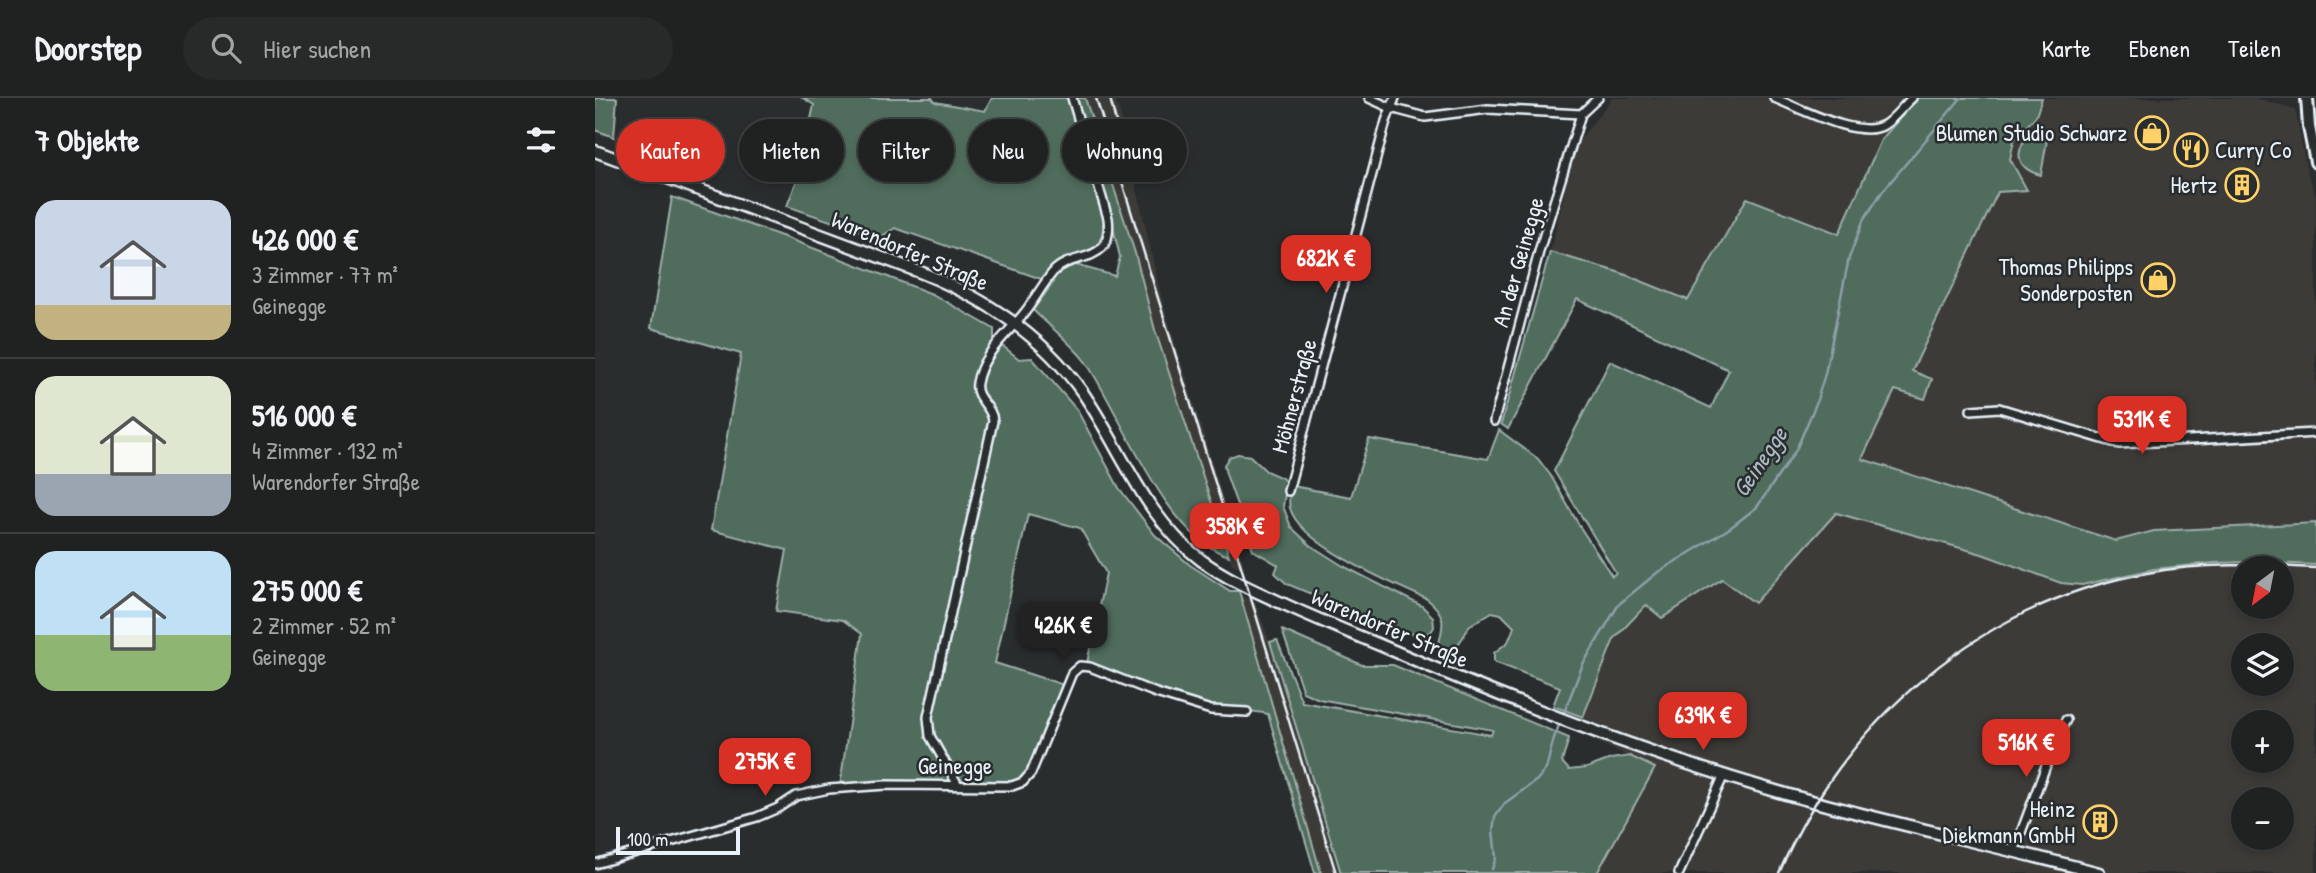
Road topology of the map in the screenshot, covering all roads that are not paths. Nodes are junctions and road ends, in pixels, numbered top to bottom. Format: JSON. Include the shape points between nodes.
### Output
{"nodes":[{"id":1,"x":1072,"y":98,"type":"edge"},
{"id":2,"x":1369,"y":98,"type":"edge"},
{"id":3,"x":1395,"y":98,"type":"edge"},
{"id":4,"x":1598,"y":98,"type":"edge"},
{"id":5,"x":1774,"y":98,"type":"edge"},
{"id":6,"x":1912,"y":98,"type":"edge"},
{"id":7,"x":2307,"y":98,"type":"edge"},
{"id":8,"x":1391,"y":108,"type":"junction"},
{"id":9,"x":1581,"y":114,"type":"junction"},
{"id":10,"x":595,"y":151,"type":"edge"},
{"id":11,"x":2316,"y":162,"type":"edge"},
{"id":12,"x":1015,"y":324,"type":"junction"},
{"id":13,"x":1971,"y":410,"type":"dead end"},
{"id":14,"x":1493,"y":421,"type":"dead end"},
{"id":15,"x":2316,"y":433,"type":"edge"},
{"id":16,"x":1288,"y":491,"type":"dead end"},
{"id":17,"x":1247,"y":712,"type":"dead end"},
{"id":18,"x":2066,"y":720,"type":"dead end"},
{"id":19,"x":948,"y":769,"type":"junction"},
{"id":20,"x":1724,"y":775,"type":"junction"},
{"id":21,"x":958,"y":785,"type":"junction"},
{"id":22,"x":940,"y":787,"type":"junction"},
{"id":23,"x":2014,"y":851,"type":"junction"},
{"id":24,"x":595,"y":864,"type":"edge"},
{"id":25,"x":1679,"y":873,"type":"edge"},
{"id":26,"x":2099,"y":873,"type":"edge"}],
"edges":[{"from":1,"to":12,"type":"street","via":[[1108,218],[1108,234],[1100,250],[1055,270]]},
{"from":2,"to":8,"type":"street"},
{"from":3,"to":8,"type":"street","name":"Möhnerstraße"},
{"from":4,"to":9,"type":"street"},
{"from":5,"to":6,"type":"street","via":[[1861,130],[1885,124]]},
{"from":7,"to":11,"type":"main road"},
{"from":8,"to":9,"type":"street","via":[[1425,117],[1488,109]]},
{"from":8,"to":16,"type":"street","name":"Möhnerstraße"},
{"from":9,"to":14,"type":"street","name":"An der Geinegge"},
{"from":10,"to":12,"type":"street","name":"Warendorfer Straße","via":[[946,282]]},
{"from":12,"to":19,"type":"street","via":[[989,355],[976,386],[993,421],[928,717],[930,736]]},
{"from":12,"to":20,"type":"street","name":"Warendorfer Straße","via":[[1064,370],[1145,500],[1177,540],[1201,560],[1246,587],[1533,710]]},
{"from":13,"to":15,"type":"street","via":[[1999,408],[2119,444]]},
{"from":17,"to":21,"type":"street","name":"Geinegge","via":[[1211,710],[1080,666],[1072,673],[1031,773],[1023,782]]},
{"from":18,"to":23,"type":"street"},
{"from":19,"to":21,"type":"street"},
{"from":19,"to":22,"type":"street"},
{"from":20,"to":23,"type":"street","name":"Warendorfer Straße"},
{"from":20,"to":25,"type":"street"},
{"from":21,"to":22,"type":"street","name":"Geinegge"},
{"from":22,"to":24,"type":"street","name":"Geinegge","via":[[886,785],[796,796],[757,817]]},
{"from":23,"to":26,"type":"street","name":"Warendorfer Straße"}]}
